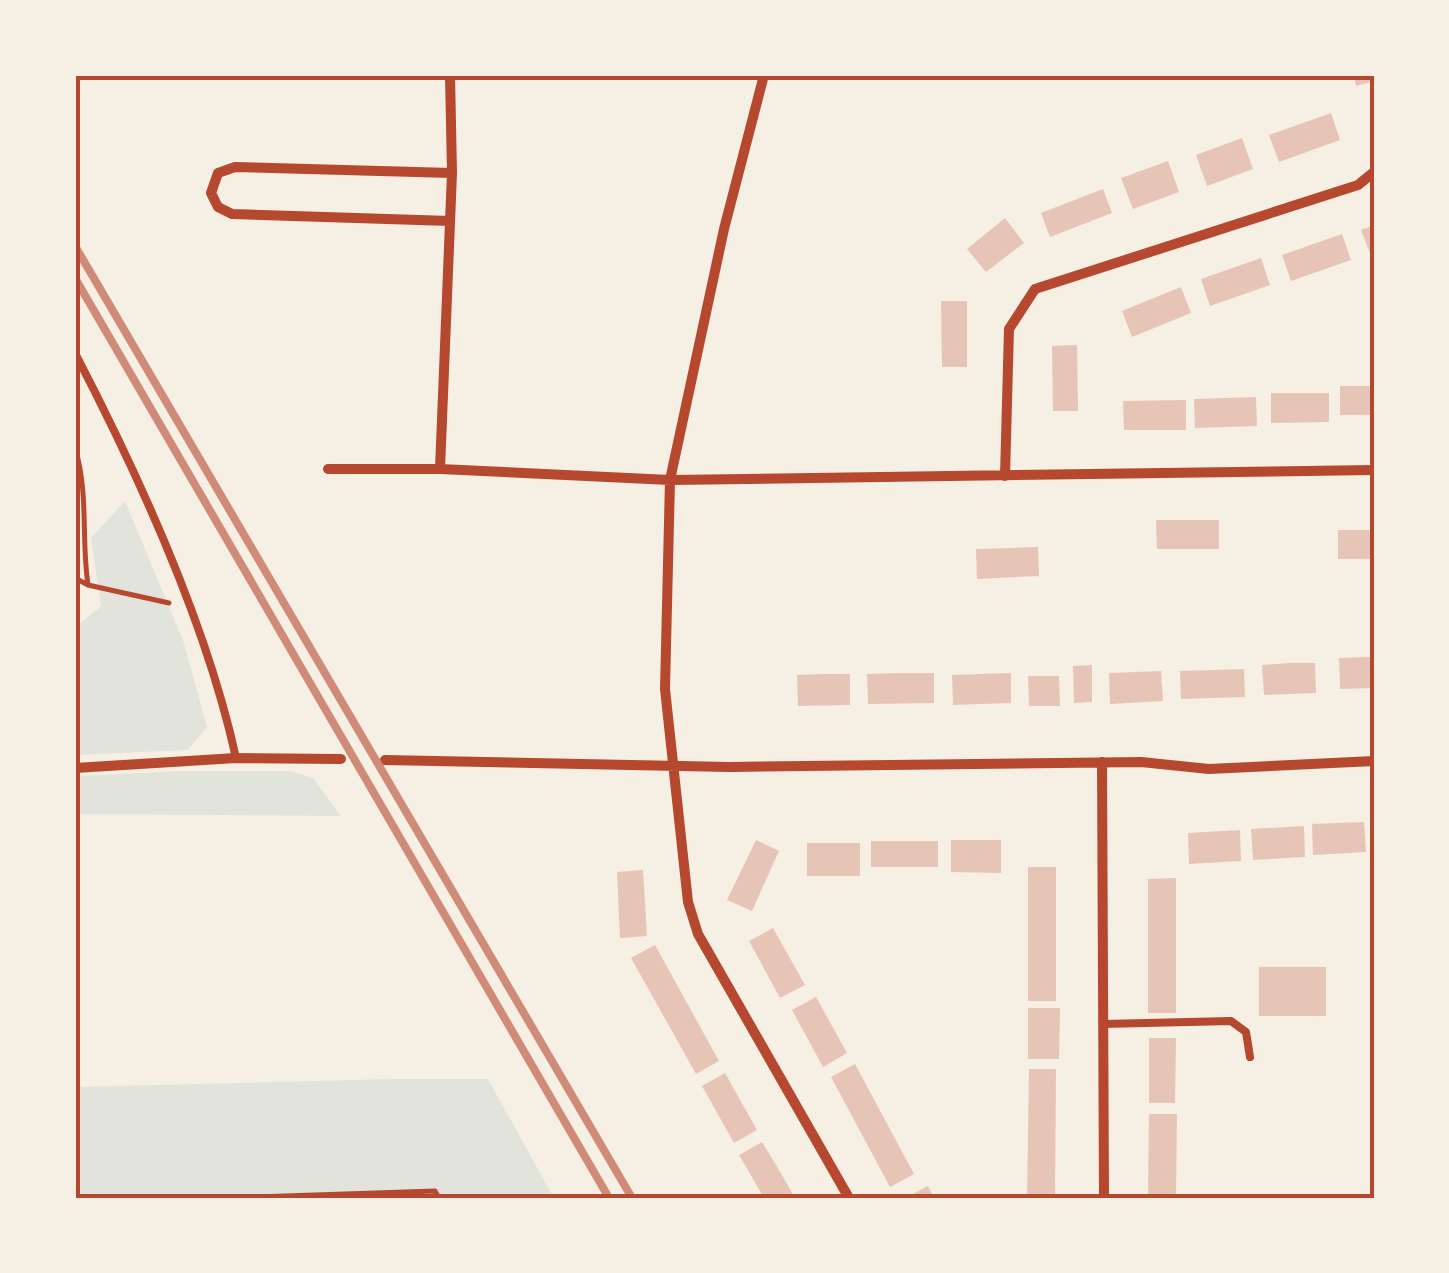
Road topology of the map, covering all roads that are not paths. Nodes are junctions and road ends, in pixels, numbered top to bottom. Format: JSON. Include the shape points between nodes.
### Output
{"nodes":[{"id":1,"x":450,"y":75,"type":"edge"},
{"id":2,"x":764,"y":75,"type":"edge"},
{"id":3,"x":452,"y":172,"type":"junction"},
{"id":4,"x":1374,"y":172,"type":"edge"},
{"id":5,"x":450,"y":221,"type":"junction"},
{"id":6,"x":75,"y":353,"type":"edge"},
{"id":7,"x":328,"y":469,"type":"dead end"},
{"id":8,"x":440,"y":469,"type":"junction"},
{"id":9,"x":1374,"y":470,"type":"edge"},
{"id":10,"x":1005,"y":476,"type":"junction"},
{"id":11,"x":670,"y":480,"type":"junction"},
{"id":12,"x":236,"y":758,"type":"junction"},
{"id":13,"x":341,"y":759,"type":"dead end"},
{"id":14,"x":385,"y":760,"type":"dead end"},
{"id":15,"x":1374,"y":760,"type":"edge"},
{"id":16,"x":1102,"y":762,"type":"junction"},
{"id":17,"x":674,"y":763,"type":"junction"},
{"id":18,"x":75,"y":768,"type":"edge"},
{"id":19,"x":1103,"y":1024,"type":"junction"},
{"id":20,"x":1250,"y":1057,"type":"dead end"},
{"id":21,"x":849,"y":1198,"type":"edge"},
{"id":22,"x":1104,"y":1198,"type":"edge"}],
"edges":[{"from":1,"to":3,"type":"street"},
{"from":2,"to":11,"type":"street"},
{"from":3,"to":5,"type":"street"},
{"from":3,"to":5,"type":"street","via":[[235,166],[218,174],[210,193],[232,214]]},
{"from":4,"to":10,"type":"street","via":[[1358,185],[1035,289],[1009,329]]},
{"from":5,"to":8,"type":"street"},
{"from":6,"to":12,"type":"lane","via":[[143,490],[226,713]]},
{"from":7,"to":8,"type":"street"},
{"from":8,"to":11,"type":"street"},
{"from":9,"to":10,"type":"street"},
{"from":10,"to":11,"type":"street"},
{"from":11,"to":17,"type":"street","via":[[665,689]]},
{"from":12,"to":13,"type":"street"},
{"from":12,"to":18,"type":"street"},
{"from":14,"to":17,"type":"street"},
{"from":15,"to":16,"type":"street","via":[[1209,769]]},
{"from":16,"to":17,"type":"street"},
{"from":16,"to":19,"type":"street"},
{"from":17,"to":21,"type":"street","via":[[688,902],[698,934]]},
{"from":19,"to":20,"type":"lane","via":[[1231,1021],[1246,1032]]},
{"from":19,"to":22,"type":"street"}]}
